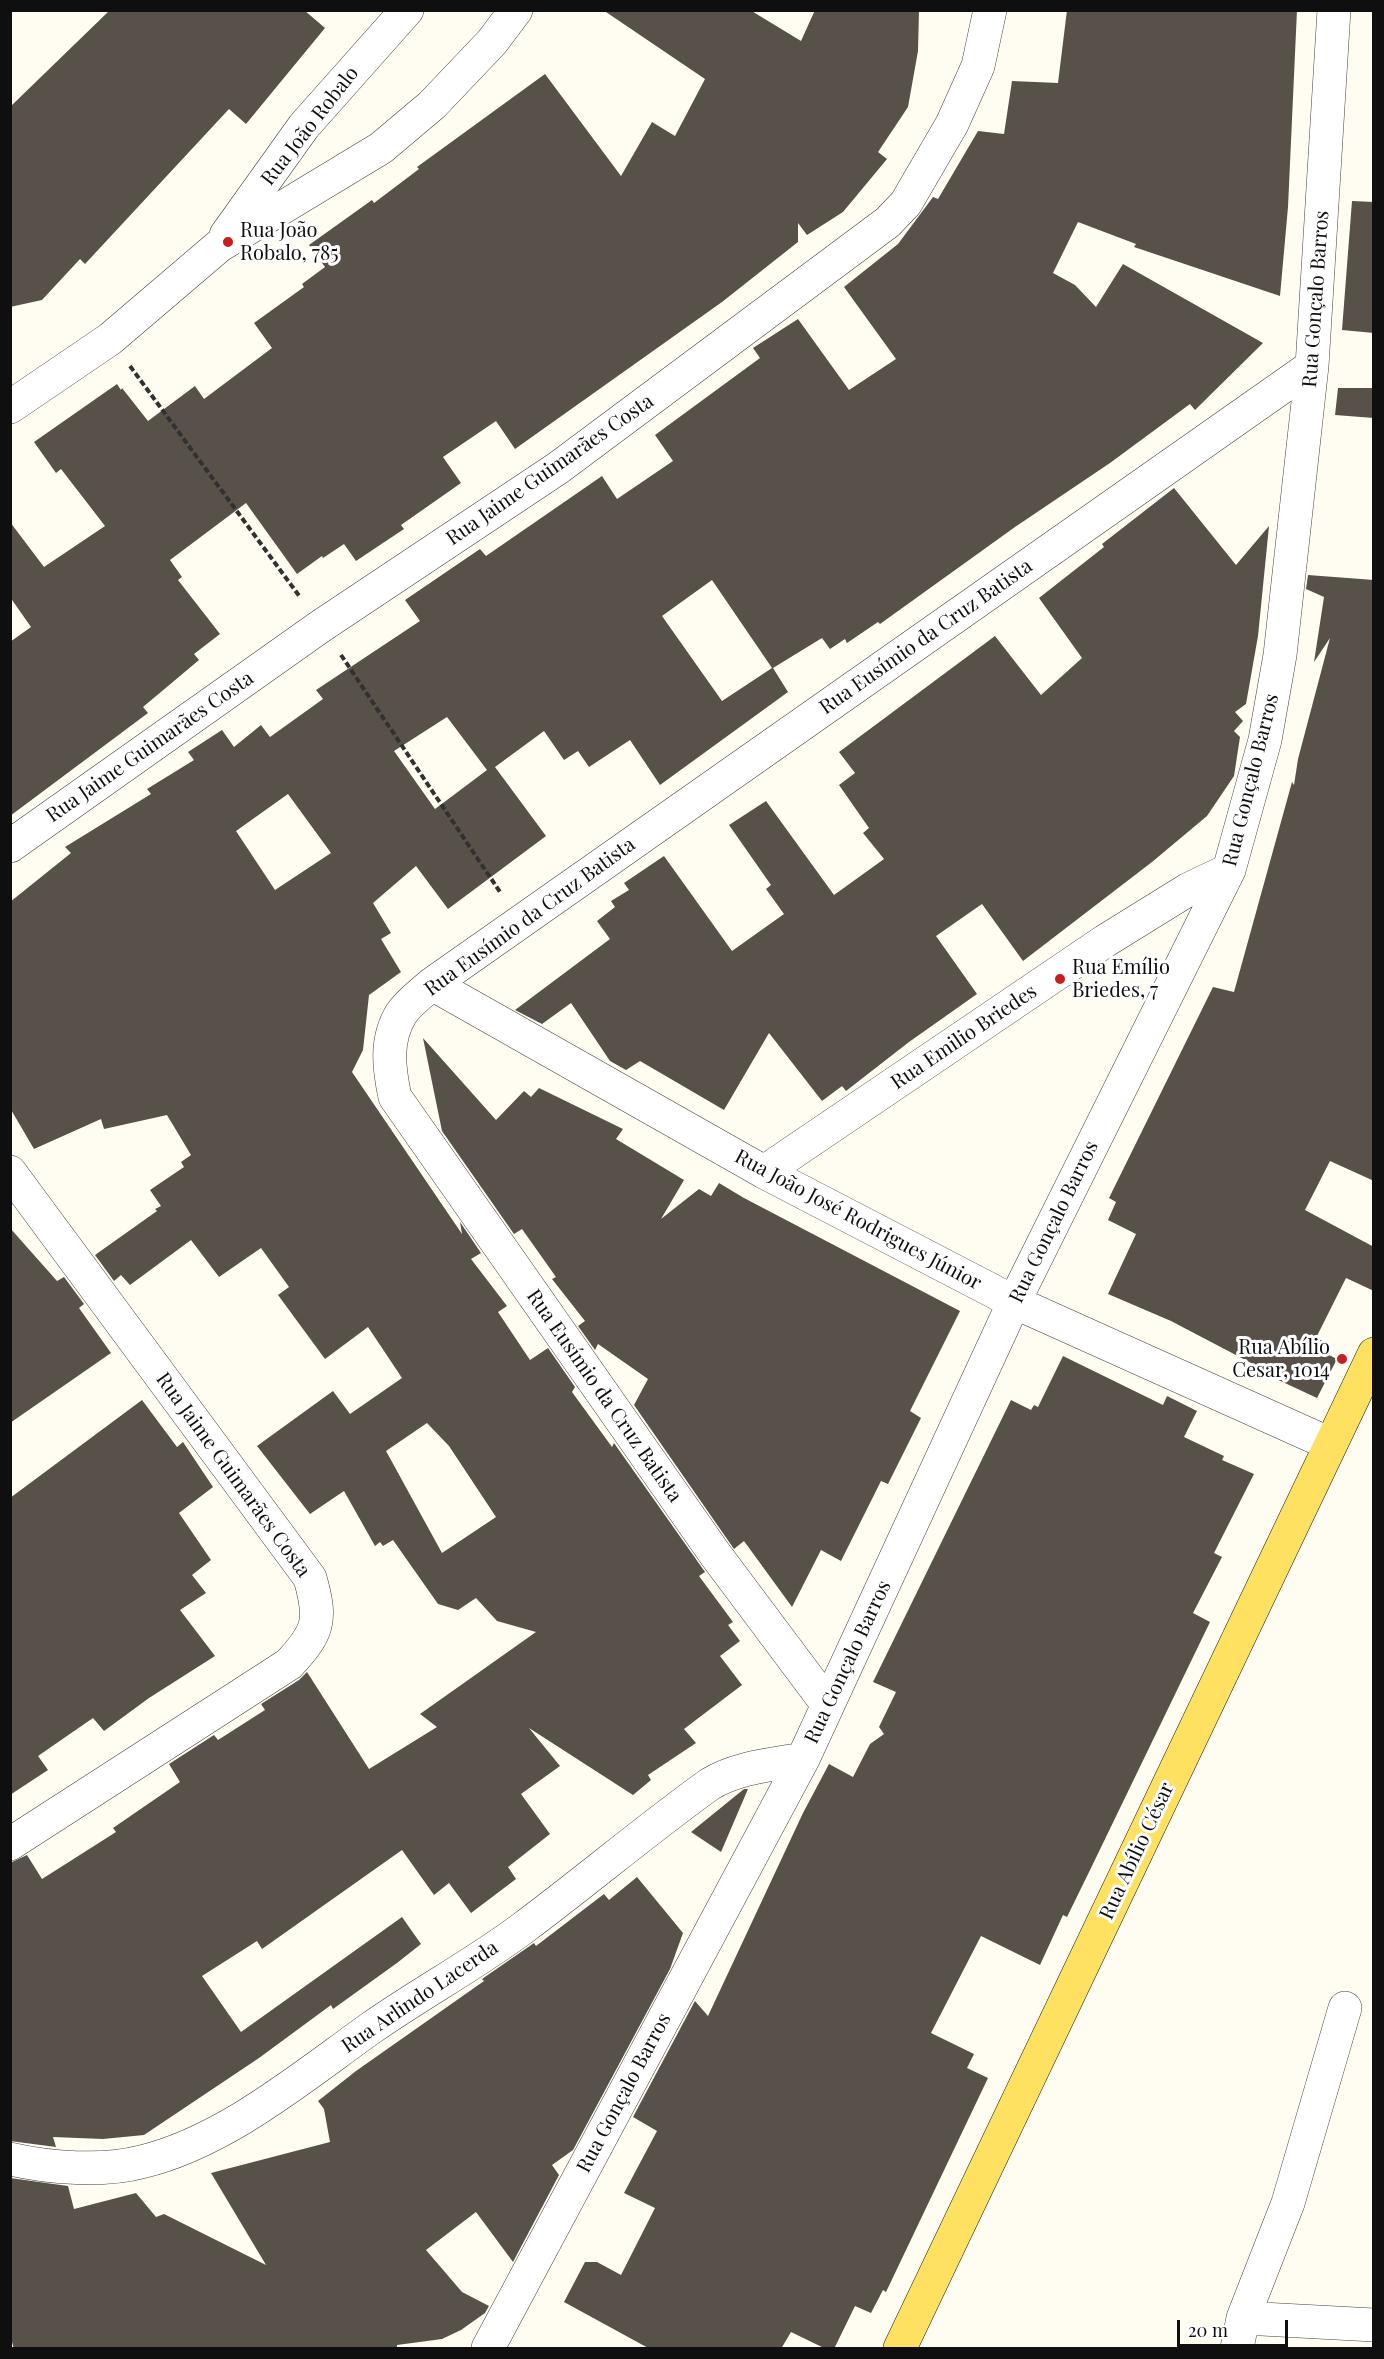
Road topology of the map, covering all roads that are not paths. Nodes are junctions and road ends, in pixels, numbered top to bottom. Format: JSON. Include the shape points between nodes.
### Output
{"nodes":[{"id":1,"x":407,"y":10,"type":"edge"},
{"id":2,"x":516,"y":10,"type":"edge"},
{"id":3,"x":990,"y":10,"type":"edge"},
{"id":4,"x":1334,"y":10,"type":"edge"},
{"id":5,"x":219,"y":246,"type":"junction"},
{"id":6,"x":1312,"y":366,"type":"junction"},
{"id":7,"x":24,"y":380,"type":"edge"},
{"id":8,"x":10,"y":407,"type":"edge"},
{"id":9,"x":10,"y":846,"type":"edge"},
{"id":10,"x":1229,"y":870,"type":"junction"},
{"id":11,"x":432,"y":984,"type":"junction"},
{"id":12,"x":10,"y":1172,"type":"edge"},
{"id":13,"x":764,"y":1172,"type":"junction"},
{"id":14,"x":1014,"y":1302,"type":"junction"},
{"id":15,"x":1374,"y":1354,"type":"edge"},
{"id":16,"x":1330,"y":1444,"type":"junction"},
{"id":17,"x":828,"y":1705,"type":"junction"},
{"id":18,"x":803,"y":1759,"type":"junction"},
{"id":19,"x":10,"y":1844,"type":"edge"},
{"id":20,"x":1345,"y":2008,"type":"dead end"},
{"id":21,"x":10,"y":2159,"type":"edge"},
{"id":22,"x":1374,"y":2325,"type":"edge"},
{"id":23,"x":1240,"y":2333,"type":"edge"},
{"id":24,"x":488,"y":2349,"type":"edge"},
{"id":25,"x":900,"y":2349,"type":"edge"}],
"edges":[{"from":1,"to":5,"type":"street","name":"Rua João Robalo","via":[[304,126]]},
{"from":2,"to":5,"type":"street","name":"Rua João Robalo","via":[[492,42],[432,105],[381,148]]},
{"from":3,"to":9,"type":"street","name":"Rua Jaime Guimarães Costa","via":[[978,66],[952,124],[906,203],[888,222],[558,468],[321,626]]},
{"from":4,"to":6,"type":"street","name":"Rua Gonçalo Barros"},
{"from":5,"to":7,"type":"street","name":"Rua João Robalo","via":[[111,339]]},
{"from":6,"to":10,"type":"street","name":"Rua Gonçalo Barros","via":[[1280,655],[1265,740]]},
{"from":6,"to":11,"type":"street","name":"Rua Eusímio da Cruz Batista"},
{"from":7,"to":8,"type":"street","name":"Rua João Robalo"},
{"from":10,"to":13,"type":"street","name":"Rua Emilio Briedes","via":[[1104,941]]},
{"from":10,"to":14,"type":"street","name":"Rua Gonçalo Barros"},
{"from":11,"to":13,"type":"street","name":"Rua João José Rodrigues Júnior"},
{"from":11,"to":17,"type":"street","name":"Rua Eusímio da Cruz Batista","via":[[401,1013],[389,1041],[395,1097],[715,1554]]},
{"from":12,"to":19,"type":"street","name":"Rua Jaime Guimarães Costa","via":[[310,1578],[317,1602],[317,1626],[289,1664]]},
{"from":13,"to":14,"type":"street","name":"Rua João José Rodrigues Júnior"},
{"from":14,"to":16,"type":"street","name":"Rua João José Rodrigues Júnior"},
{"from":14,"to":17,"type":"street","name":"Rua Gonçalo Barros"},
{"from":15,"to":16,"type":"main road","name":"Rua Abílio César"},
{"from":16,"to":25,"type":"main road","name":"Rua Abílio César"},
{"from":17,"to":18,"type":"street","name":"Rua Gonçalo Barros"},
{"from":18,"to":21,"type":"street","name":"Rua Arlindo Lacerda","via":[[720,1777],[522,1929],[260,2106],[203,2140],[141,2163],[113,2167]]},
{"from":18,"to":24,"type":"street","name":"Rua Gonçalo Barros"},
{"from":20,"to":23,"type":"street","via":[[1288,2203]]},
{"from":22,"to":23,"type":"street"}]}
